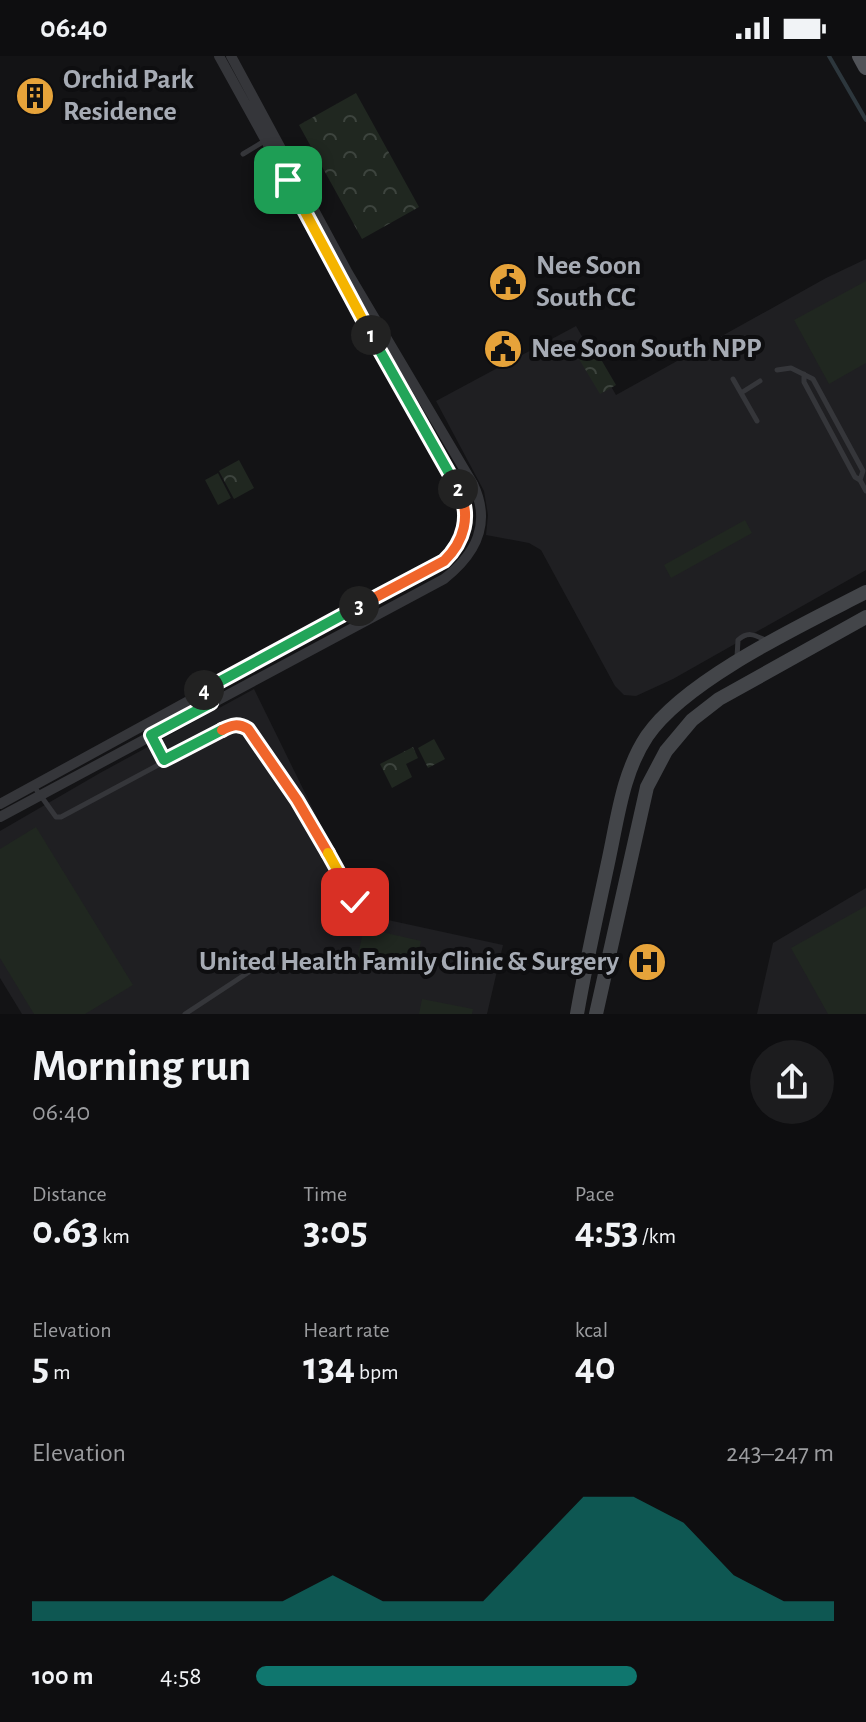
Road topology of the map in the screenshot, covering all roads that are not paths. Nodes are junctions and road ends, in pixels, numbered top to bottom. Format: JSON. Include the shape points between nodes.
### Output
{"nodes":[{"id":1,"x":219,"y":56,"type":"edge"},
{"id":2,"x":231,"y":56,"type":"edge"},
{"id":3,"x":860,"y":56,"type":"edge"},
{"id":4,"x":866,"y":67,"type":"edge"},
{"id":5,"x":260,"y":122,"type":"junction"},
{"id":6,"x":269,"y":139,"type":"junction"},
{"id":7,"x":243,"y":154,"type":"dead end"},
{"id":8,"x":384,"y":346,"type":"junction"},
{"id":9,"x":777,"y":370,"type":"dead end"},
{"id":10,"x":804,"y":373,"type":"junction"},
{"id":11,"x":733,"y":379,"type":"dead end"},
{"id":12,"x":760,"y":381,"type":"dead end"},
{"id":13,"x":417,"y":390,"type":"junction"},
{"id":14,"x":741,"y":393,"type":"junction"},
{"id":15,"x":406,"y":397,"type":"junction"},
{"id":16,"x":757,"y":421,"type":"dead end"},
{"id":17,"x":860,"y":480,"type":"junction"},
{"id":18,"x":866,"y":491,"type":"edge"},
{"id":19,"x":866,"y":592,"type":"edge"},
{"id":20,"x":866,"y":617,"type":"edge"},
{"id":21,"x":260,"y":660,"type":"junction"},
{"id":22,"x":267,"y":673,"type":"junction"},
{"id":23,"x":204,"y":690,"type":"junction"},
{"id":24,"x":211,"y":703,"type":"junction"},
{"id":25,"x":143,"y":723,"type":"junction"},
{"id":26,"x":151,"y":735,"type":"junction"},
{"id":27,"x":164,"y":760,"type":"junction"},
{"id":28,"x":36,"y":791,"type":"junction"},
{"id":29,"x":0,"y":804,"type":"edge"},
{"id":30,"x":0,"y":817,"type":"edge"},
{"id":31,"x":355,"y":902,"type":"dead end"},
{"id":32,"x":255,"y":968,"type":"dead end"},
{"id":33,"x":185,"y":1014,"type":"edge"},
{"id":34,"x":577,"y":1014,"type":"edge"},
{"id":35,"x":596,"y":1014,"type":"edge"}],
"edges":[{"from":1,"to":5,"type":"street"},
{"from":2,"to":5,"type":"street"},
{"from":3,"to":4,"type":"main road"},
{"from":5,"to":6,"type":"street"},
{"from":6,"to":7,"type":"lane"},
{"from":6,"to":8,"type":"street"},
{"from":8,"to":13,"type":"street"},
{"from":8,"to":15,"type":"street"},
{"from":9,"to":10,"type":"lane"},
{"from":10,"to":17,"type":"lane","via":[[804,382]]},
{"from":10,"to":17,"type":"lane","via":[[813,379],[863,471]]},
{"from":11,"to":14,"type":"lane"},
{"from":12,"to":14,"type":"lane"},
{"from":13,"to":15,"type":"lane"},
{"from":13,"to":22,"type":"street","via":[[476,491],[481,521],[475,543],[464,563],[444,579]]},
{"from":14,"to":16,"type":"lane"},
{"from":15,"to":21,"type":"street","via":[[463,498],[463,536],[444,561]]},
{"from":17,"to":18,"type":"lane"},
{"from":19,"to":34,"type":"main road","via":[[737,662],[669,712],[648,736],[628,771]]},
{"from":20,"to":35,"type":"main road","via":[[719,699],[666,751],[647,787]]},
{"from":21,"to":22,"type":"lane"},
{"from":21,"to":23,"type":"street"},
{"from":22,"to":24,"type":"street"},
{"from":23,"to":24,"type":"lane"},
{"from":23,"to":25,"type":"street"},
{"from":24,"to":26,"type":"street"},
{"from":25,"to":26,"type":"lane"},
{"from":25,"to":28,"type":"street"},
{"from":26,"to":27,"type":"lane"},
{"from":26,"to":28,"type":"street"},
{"from":27,"to":28,"type":"lane","via":[[61,817]]},
{"from":27,"to":31,"type":"lane","via":[[233,725],[248,729],[297,800]]},
{"from":28,"to":29,"type":"street"},
{"from":28,"to":30,"type":"street"},
{"from":32,"to":33,"type":"lane"}]}
